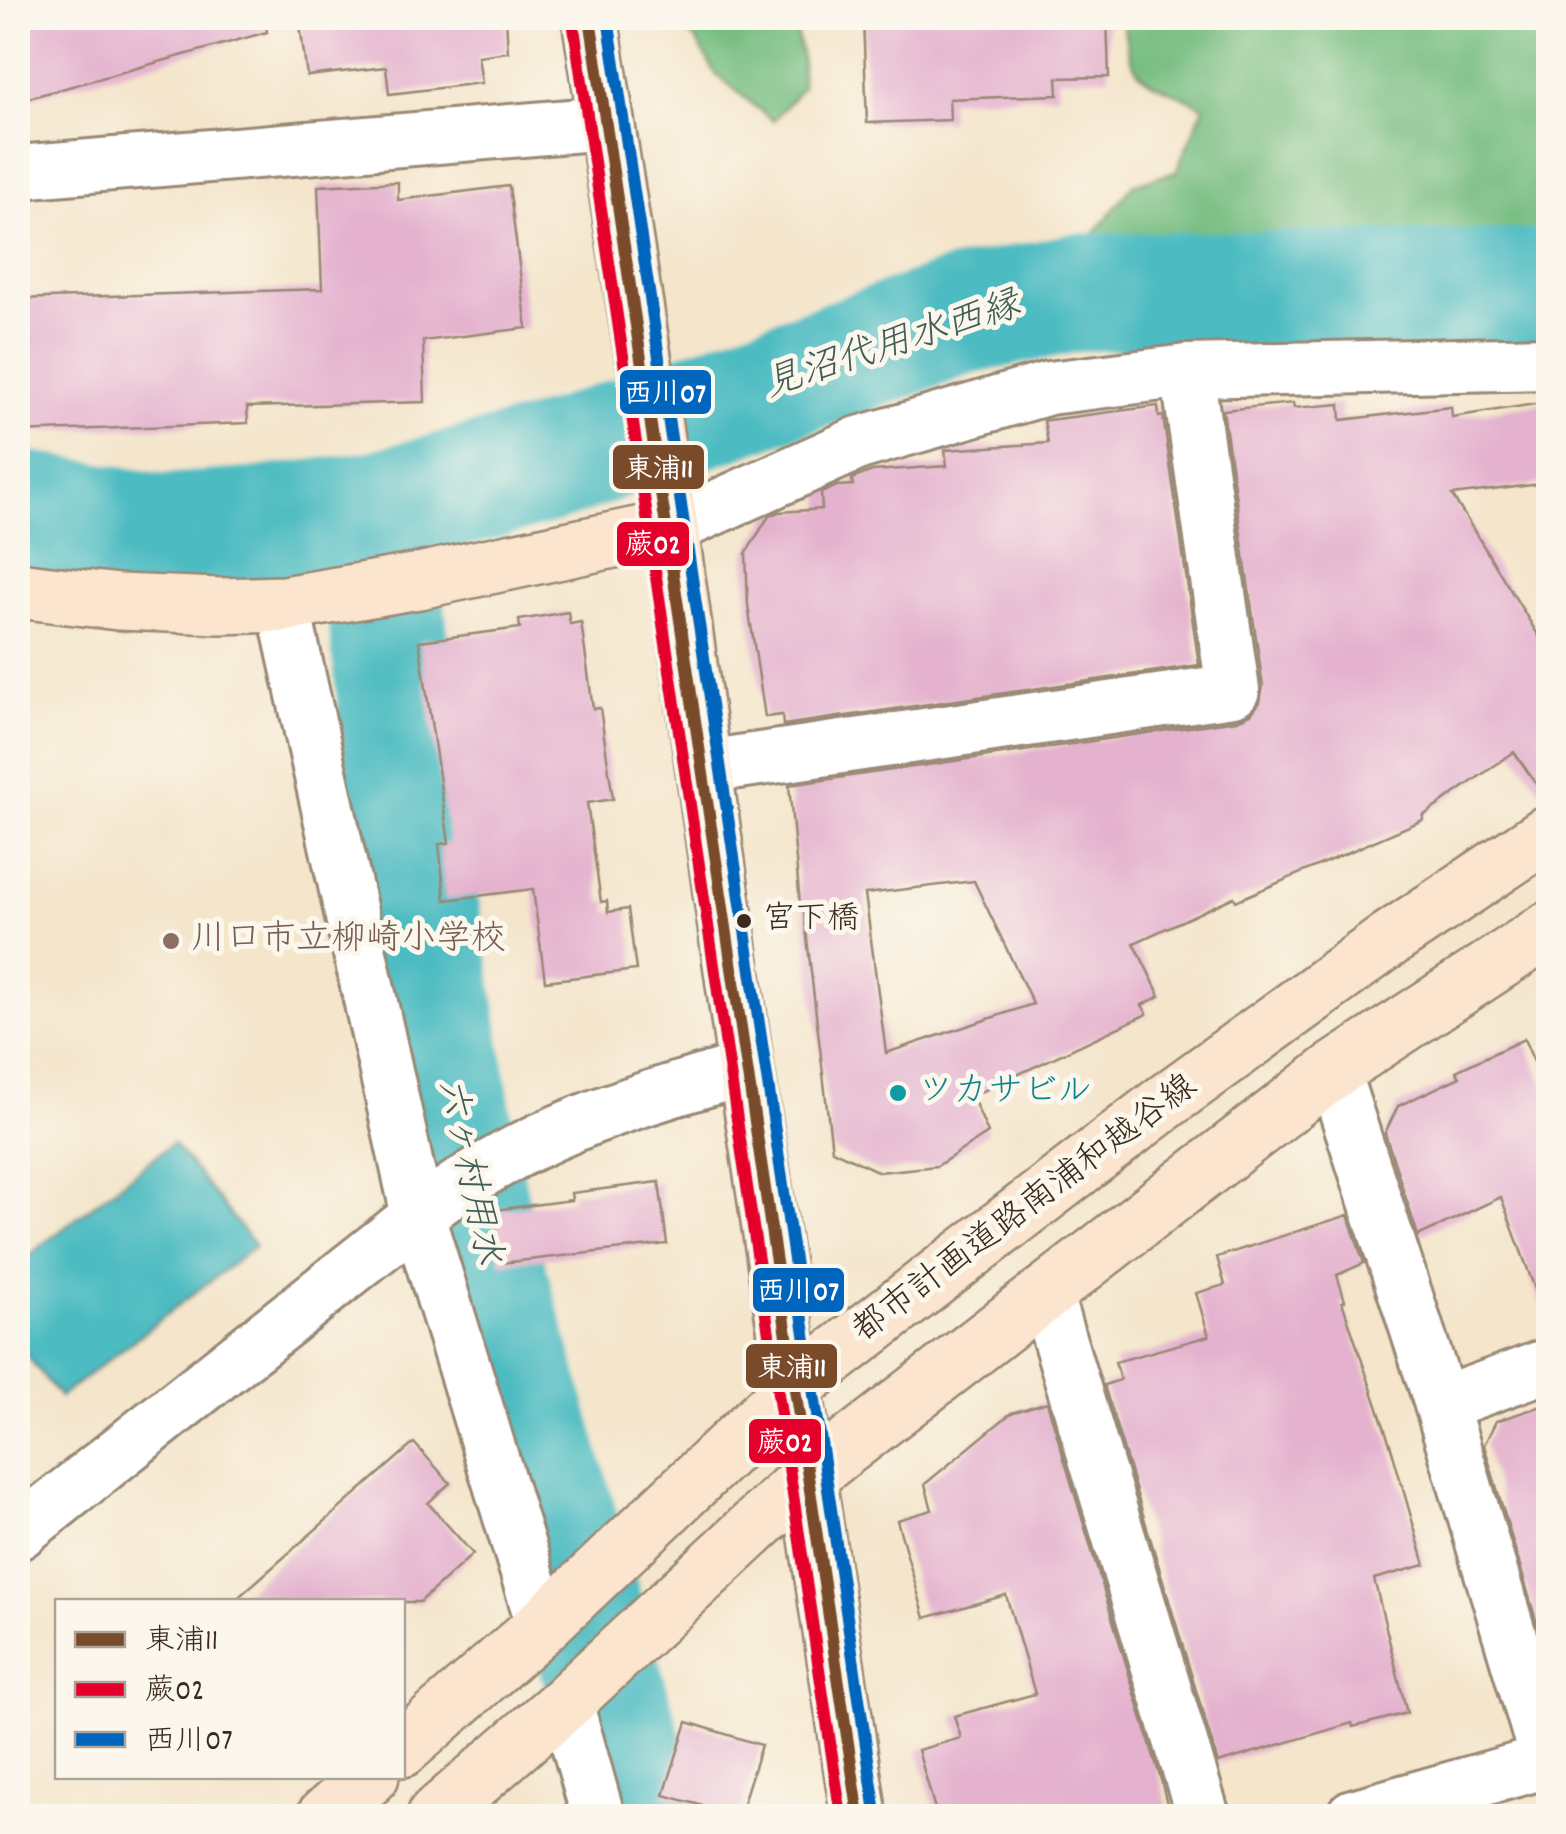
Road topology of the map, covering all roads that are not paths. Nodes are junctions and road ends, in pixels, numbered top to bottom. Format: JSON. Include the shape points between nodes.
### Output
{"nodes":[{"id":1,"x":590,"y":18,"type":"edge"},
{"id":2,"x":606,"y":123,"type":"junction"},
{"id":3,"x":18,"y":172,"type":"edge"},
{"id":4,"x":1548,"y":363,"type":"edge"},
{"id":5,"x":1187,"y":371,"type":"junction"},
{"id":6,"x":666,"y":501,"type":"junction"},
{"id":7,"x":18,"y":590,"type":"edge"},
{"id":8,"x":283,"y":604,"type":"junction"},
{"id":9,"x":704,"y":768,"type":"junction"},
{"id":10,"x":1548,"y":833,"type":"edge"},
{"id":11,"x":1548,"y":930,"type":"edge"},
{"id":12,"x":746,"y":1069,"type":"junction"},
{"id":13,"x":1333,"y":1071,"type":"junction"},
{"id":14,"x":430,"y":1206,"type":"junction"},
{"id":15,"x":1045,"y":1292,"type":"junction"},
{"id":16,"x":1548,"y":1365,"type":"edge"},
{"id":17,"x":795,"y":1386,"type":"junction"},
{"id":18,"x":1441,"y":1404,"type":"junction"},
{"id":19,"x":809,"y":1476,"type":"junction"},
{"id":20,"x":18,"y":1532,"type":"edge"},
{"id":21,"x":543,"y":1625,"type":"junction"},
{"id":22,"x":566,"y":1702,"type":"junction"},
{"id":23,"x":405,"y":1746,"type":"edge"},
{"id":24,"x":1548,"y":1761,"type":"edge"},
{"id":25,"x":368,"y":1779,"type":"edge"},
{"id":26,"x":325,"y":1816,"type":"edge"},
{"id":27,"x":436,"y":1816,"type":"edge"},
{"id":28,"x":598,"y":1816,"type":"edge"},
{"id":29,"x":859,"y":1816,"type":"edge"},
{"id":30,"x":1203,"y":1816,"type":"edge"},
{"id":31,"x":1353,"y":1816,"type":"edge"}],
"edges":[{"from":1,"to":2,"type":"street"},
{"from":2,"to":3,"type":"street"},
{"from":2,"to":6,"type":"street"},
{"from":4,"to":5,"type":"street"},
{"from":5,"to":6,"type":"street","via":[[1049,388]]},
{"from":5,"to":9,"type":"street","via":[[1232,690]]},
{"from":6,"to":8,"type":"street","via":[[419,581]]},
{"from":6,"to":9,"type":"street"},
{"from":7,"to":8,"type":"street","via":[[118,602]]},
{"from":8,"to":14,"type":"street"},
{"from":9,"to":12,"type":"street"},
{"from":10,"to":17,"type":"street","name":"都市計画道路南浦和越谷線","via":[[1165,1102]]},
{"from":11,"to":13,"type":"street"},
{"from":12,"to":14,"type":"street","via":[[556,1130]]},
{"from":12,"to":17,"type":"street"},
{"from":13,"to":15,"type":"street"},
{"from":13,"to":18,"type":"street"},
{"from":14,"to":20,"type":"street"},
{"from":14,"to":21,"type":"street"},
{"from":15,"to":19,"type":"street"},
{"from":15,"to":30,"type":"street"},
{"from":16,"to":18,"type":"street"},
{"from":17,"to":19,"type":"street"},
{"from":17,"to":21,"type":"street","name":"都市計画道路南浦和越谷線"},
{"from":18,"to":24,"type":"street"},
{"from":19,"to":22,"type":"street"},
{"from":19,"to":29,"type":"street"},
{"from":21,"to":23,"type":"street","name":"都市計画道路南浦和越谷線"},
{"from":22,"to":27,"type":"street"},
{"from":22,"to":28,"type":"street"},
{"from":24,"to":31,"type":"street"},
{"from":25,"to":26,"type":"street"}]}
